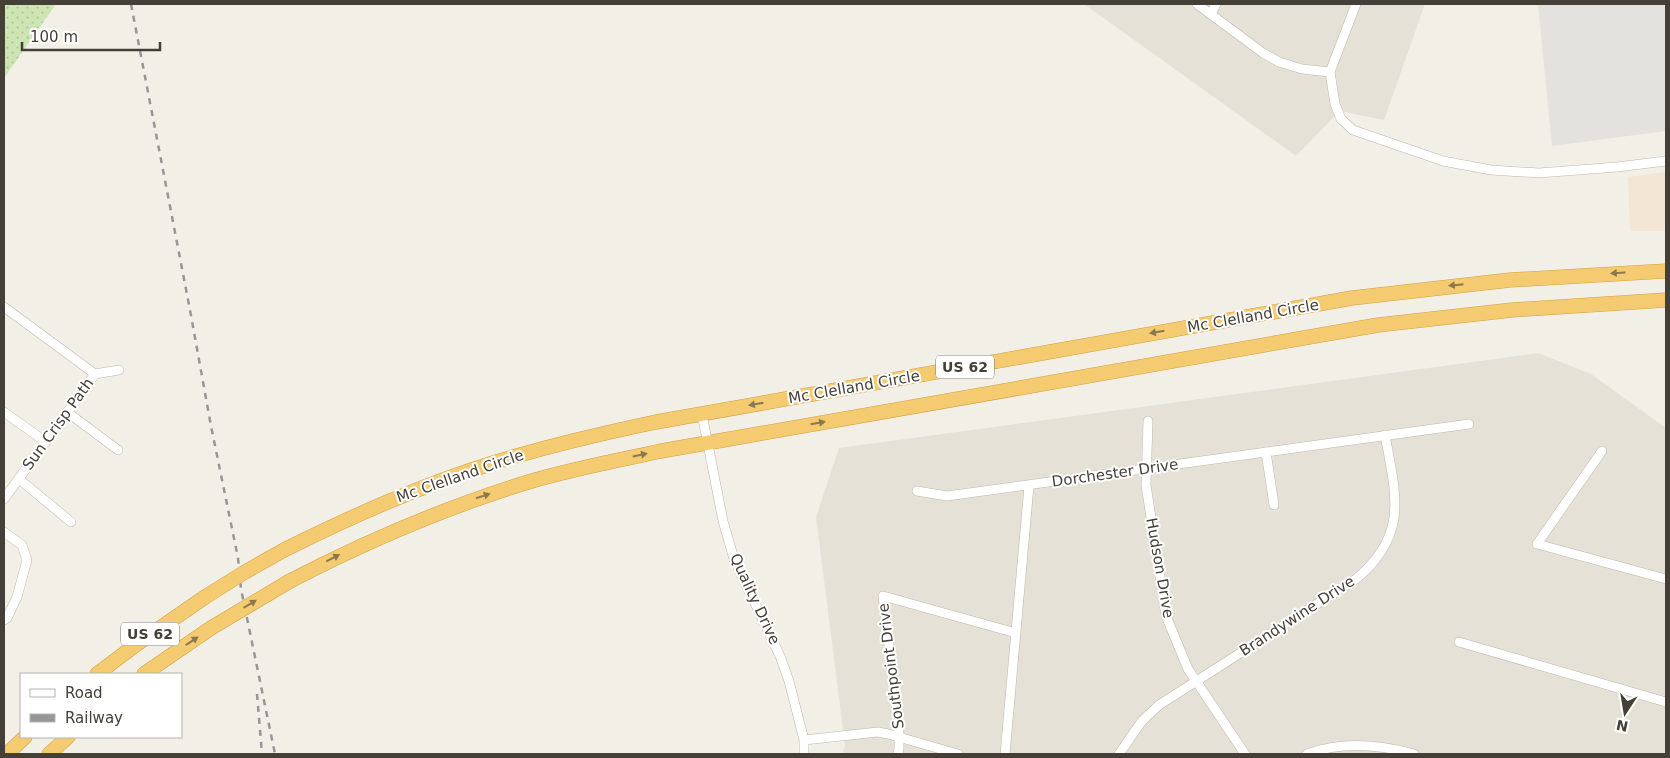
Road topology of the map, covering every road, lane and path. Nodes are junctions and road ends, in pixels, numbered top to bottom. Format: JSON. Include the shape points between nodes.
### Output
{"nodes":[{"id":1,"x":1197,"y":4,"type":"edge"},
{"id":2,"x":1216,"y":4,"type":"edge"},
{"id":3,"x":1356,"y":4,"type":"edge"},
{"id":4,"x":1211,"y":14,"type":"junction"},
{"id":5,"x":1330,"y":72,"type":"junction"},
{"id":6,"x":1666,"y":161,"type":"edge"},
{"id":7,"x":1666,"y":271,"type":"edge"},
{"id":8,"x":1666,"y":300,"type":"edge"},
{"id":9,"x":4,"y":307,"type":"edge"},
{"id":10,"x":119,"y":370,"type":"dead end"},
{"id":11,"x":95,"y":374,"type":"junction"},
{"id":12,"x":4,"y":412,"type":"edge"},
{"id":13,"x":68,"y":412,"type":"junction"},
{"id":14,"x":702,"y":414,"type":"junction"},
{"id":15,"x":1148,"y":421,"type":"dead end"},
{"id":16,"x":1469,"y":424,"type":"dead end"},
{"id":17,"x":1385,"y":435,"type":"junction"},
{"id":18,"x":46,"y":442,"type":"junction"},
{"id":19,"x":707,"y":443,"type":"junction"},
{"id":20,"x":118,"y":450,"type":"dead end"},
{"id":21,"x":1602,"y":451,"type":"dead end"},
{"id":22,"x":1266,"y":452,"type":"junction"},
{"id":23,"x":1146,"y":468,"type":"junction"},
{"id":24,"x":18,"y":479,"type":"junction"},
{"id":25,"x":1029,"y":486,"type":"junction"},
{"id":26,"x":917,"y":491,"type":"dead end"},
{"id":27,"x":4,"y":499,"type":"edge"},
{"id":28,"x":1274,"y":505,"type":"dead end"},
{"id":29,"x":72,"y":522,"type":"dead end"},
{"id":30,"x":4,"y":532,"type":"edge"},
{"id":31,"x":1666,"y":579,"type":"edge"},
{"id":32,"x":6,"y":619,"type":"edge"},
{"id":33,"x":1016,"y":633,"type":"junction"},
{"id":34,"x":1459,"y":642,"type":"dead end"},
{"id":35,"x":98,"y":673,"type":"edge"},
{"id":36,"x":145,"y":673,"type":"edge"},
{"id":37,"x":1196,"y":681,"type":"junction"},
{"id":38,"x":1666,"y":702,"type":"edge"},
{"id":39,"x":899,"y":737,"type":"junction"},
{"id":40,"x":24,"y":738,"type":"edge"},
{"id":41,"x":67,"y":738,"type":"edge"},
{"id":42,"x":804,"y":740,"type":"junction"},
{"id":43,"x":7,"y":754,"type":"edge"},
{"id":44,"x":49,"y":754,"type":"edge"},
{"id":45,"x":804,"y":754,"type":"edge"},
{"id":46,"x":898,"y":754,"type":"edge"},
{"id":47,"x":958,"y":754,"type":"edge"},
{"id":48,"x":1005,"y":754,"type":"edge"},
{"id":49,"x":1119,"y":754,"type":"edge"},
{"id":50,"x":1245,"y":754,"type":"edge"},
{"id":51,"x":1307,"y":754,"type":"edge"},
{"id":52,"x":1414,"y":754,"type":"edge"}],
"edges":[{"from":1,"to":4,"type":"street"},
{"from":2,"to":4,"type":"street"},
{"from":3,"to":5,"type":"street"},
{"from":4,"to":5,"type":"street","via":[[1279,62]]},
{"from":5,"to":6,"type":"street","via":[[1335,104],[1341,119],[1353,130],[1443,161],[1491,170],[1539,173]]},
{"from":7,"to":14,"type":"highway","name":"Mc Clelland Circle","number":"US 62","one_way":true,"via":[[1510,280],[1352,298]]},
{"from":19,"to":8,"type":"highway","name":"Mc Clelland Circle","number":"US 62","one_way":true,"via":[[1396,322],[1531,308]]},
{"from":9,"to":11,"type":"street","name":"Sun Crisp Path"},
{"from":10,"to":11,"type":"street","name":"Sun Crisp Path"},
{"from":11,"to":13,"type":"street","name":"Sun Crisp Path"},
{"from":12,"to":18,"type":"street"},
{"from":13,"to":18,"type":"street","name":"Sun Crisp Path"},
{"from":13,"to":20,"type":"street"},
{"from":14,"to":19,"type":"street","name":"Quality Drive"},
{"from":14,"to":35,"type":"highway","name":"Mc Clelland Circle","number":"US 62","bridge":true,"via":[[607,432],[528,452],[400,496],[322,531],[245,572]]},
{"from":15,"to":23,"type":"street","name":"Hudson Drive"},
{"from":16,"to":17,"type":"street","name":"Dorchester Drive"},
{"from":17,"to":22,"type":"street","name":"Dorchester Drive"},
{"from":17,"to":37,"type":"street","name":"Brandywine Drive","via":[[1395,514],[1388,542],[1371,566],[1356,579]]},
{"from":18,"to":24,"type":"street","name":"Sun Crisp Path"},
{"from":36,"to":19,"type":"highway","name":"Mc Clelland Circle","number":"US 62","one_way":true,"bridge":true,"via":[[290,580],[401,527],[474,499],[537,480]]},
{"from":19,"to":42,"type":"street","name":"Quality Drive","via":[[734,559],[780,656]]},
{"from":21,"to":31,"type":"street","via":[[1536,544]]},
{"from":22,"to":23,"type":"street","name":"Dorchester Drive"},
{"from":22,"to":28,"type":"street"},
{"from":23,"to":25,"type":"street","name":"Dorchester Drive"},
{"from":23,"to":37,"type":"street","name":"Hudson Drive","via":[[1166,616]]},
{"from":24,"to":27,"type":"street","name":"Sun Crisp Path"},
{"from":24,"to":29,"type":"street"},
{"from":25,"to":26,"type":"street","name":"Dorchester Drive","via":[[947,496]]},
{"from":25,"to":33,"type":"street"},
{"from":30,"to":32,"type":"street","via":[[22,545],[27,560],[17,598]]},
{"from":33,"to":39,"type":"street","name":"Southpoint Drive","via":[[883,596]]},
{"from":33,"to":48,"type":"street"},
{"from":34,"to":38,"type":"street"},
{"from":37,"to":49,"type":"street","name":"Brandywine Drive","via":[[1159,705],[1142,721]]},
{"from":37,"to":50,"type":"street","name":"Hudson Drive"},
{"from":39,"to":42,"type":"street","via":[[878,732]]},
{"from":39,"to":46,"type":"street","name":"Southpoint Drive"},
{"from":39,"to":47,"type":"street"},
{"from":40,"to":43,"type":"highway"},
{"from":41,"to":44,"type":"highway"},
{"from":42,"to":45,"type":"street","name":"Quality Drive"},
{"from":51,"to":52,"type":"street","via":[[1338,746],[1375,745]]}]}
